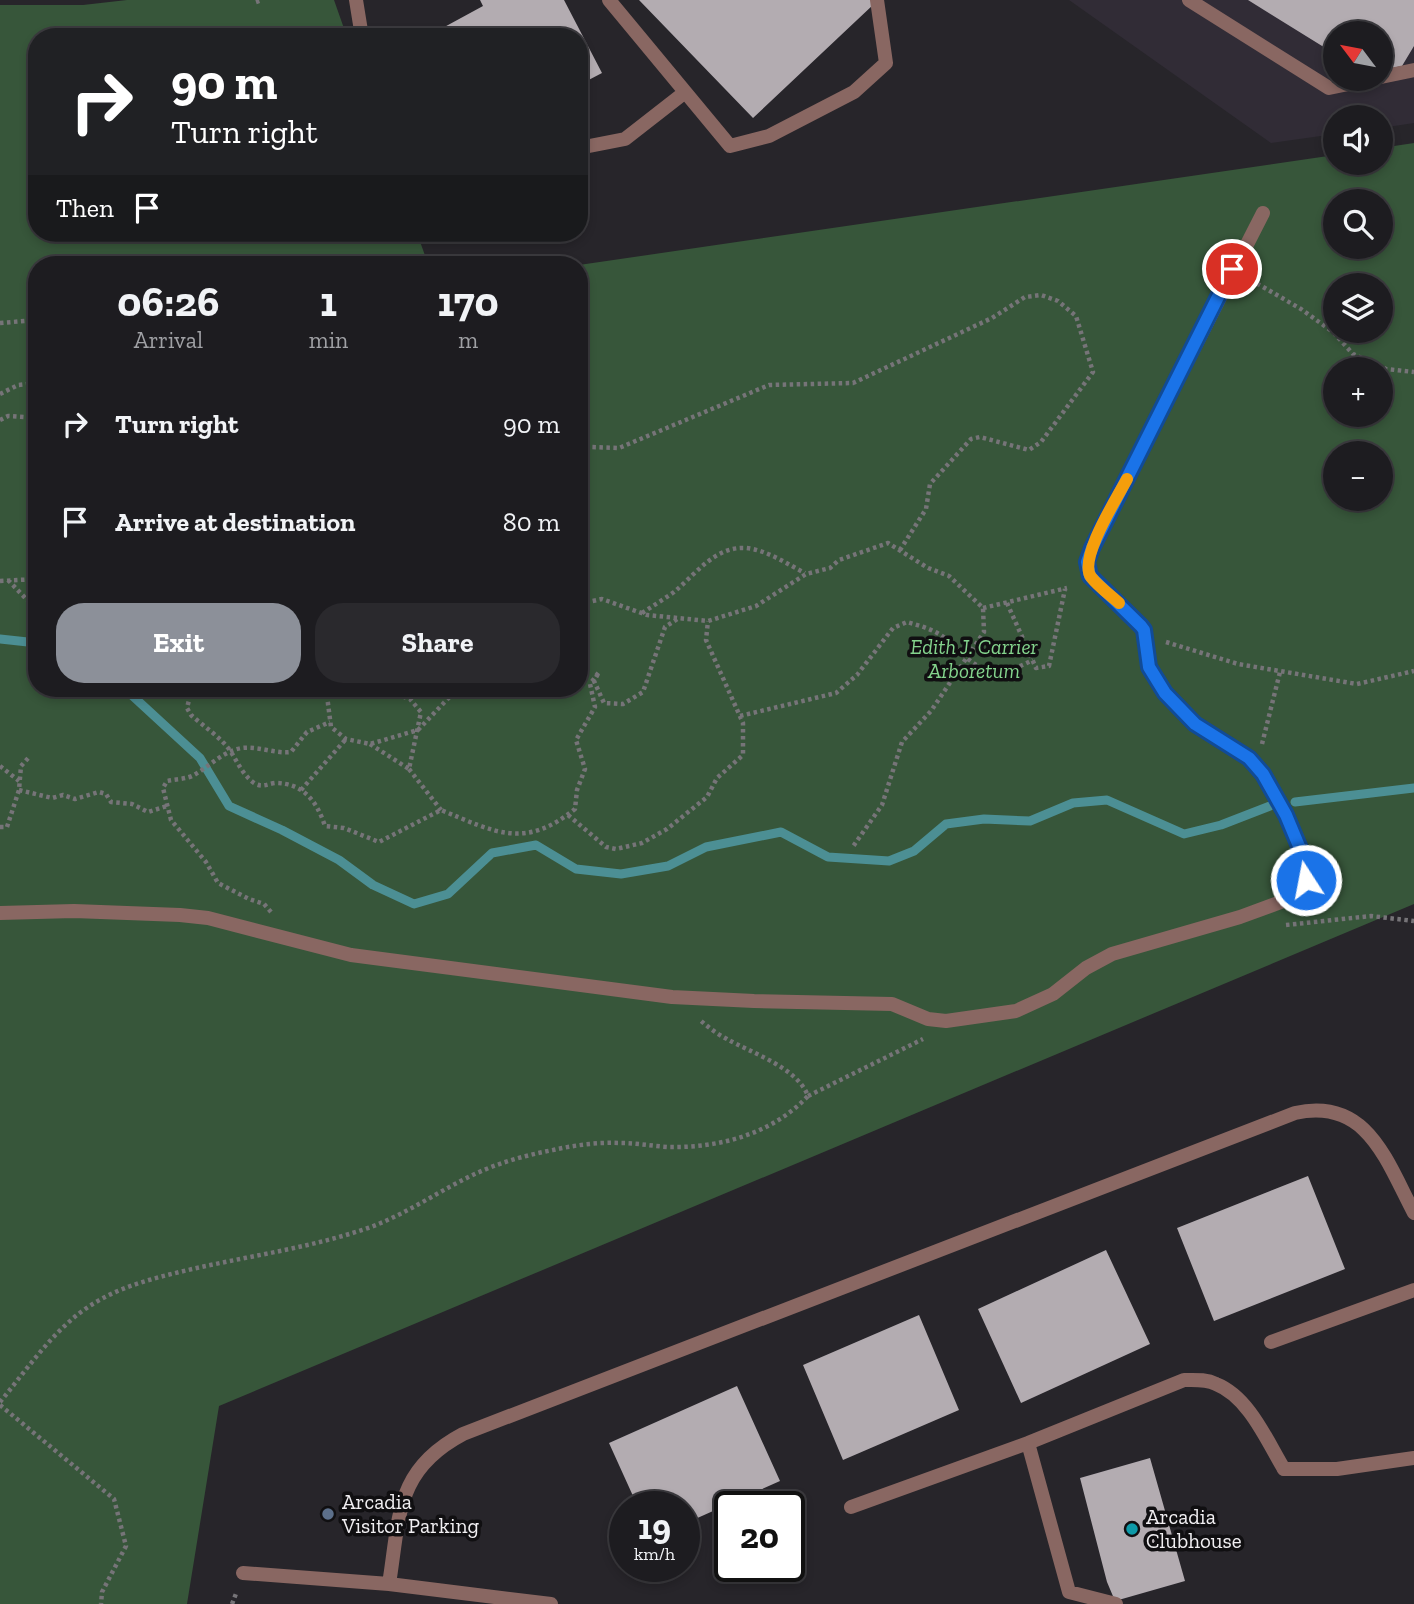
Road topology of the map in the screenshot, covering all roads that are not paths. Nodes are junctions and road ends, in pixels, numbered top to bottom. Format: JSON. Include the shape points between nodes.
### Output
{"nodes":[{"id":1,"x":610,"y":0,"type":"edge"},
{"id":2,"x":877,"y":0,"type":"edge"},
{"id":3,"x":1189,"y":0,"type":"edge"},
{"id":4,"x":360,"y":1,"type":"edge"},
{"id":5,"x":362,"y":28,"type":"edge"},
{"id":6,"x":1414,"y":70,"type":"edge"},
{"id":7,"x":1393,"y":74,"type":"edge"},
{"id":8,"x":1323,"y":84,"type":"edge"},
{"id":9,"x":684,"y":93,"type":"junction"},
{"id":10,"x":588,"y":146,"type":"edge"},
{"id":11,"x":1263,"y":213,"type":"dead end"},
{"id":12,"x":0,"y":913,"type":"edge"},
{"id":13,"x":1414,"y":1213,"type":"edge"},
{"id":14,"x":1414,"y":1290,"type":"edge"},
{"id":15,"x":1271,"y":1342,"type":"dead end"},
{"id":16,"x":1028,"y":1443,"type":"junction"},
{"id":17,"x":1414,"y":1458,"type":"edge"},
{"id":18,"x":851,"y":1507,"type":"dead end"},
{"id":19,"x":243,"y":1573,"type":"dead end"},
{"id":20,"x":389,"y":1584,"type":"junction"},
{"id":21,"x":551,"y":1604,"type":"edge"},
{"id":22,"x":1116,"y":1604,"type":"edge"}],
"edges":[{"from":1,"to":9,"type":"street"},
{"from":2,"to":9,"type":"street","via":[[886,63],[854,92],[769,136],[730,146]]},
{"from":3,"to":8,"type":"street"},
{"from":4,"to":5,"type":"street"},
{"from":6,"to":7,"type":"street"},
{"from":9,"to":10,"type":"street","via":[[625,139]]},
{"from":11,"to":12,"type":"street","via":[[1087,562],[1090,576],[1144,630],[1149,667],[1172,702],[1195,724],[1256,765],[1277,797],[1306,863],[1306,880],[1294,896],[1240,917],[1112,954],[1022,1009],[946,1021],[892,1004],[682,997],[369,958],[208,918],[127,912]]},
{"from":13,"to":20,"type":"street","via":[[1368,1131],[1332,1111],[1295,1113],[445,1443],[411,1478]]},
{"from":14,"to":15,"type":"street"},
{"from":16,"to":17,"type":"street","via":[[1184,1380],[1201,1380],[1233,1394],[1247,1409],[1284,1469],[1338,1469]]},
{"from":16,"to":18,"type":"street"},
{"from":16,"to":22,"type":"street","via":[[1069,1592]]},
{"from":19,"to":20,"type":"street"},
{"from":20,"to":21,"type":"street"}]}
